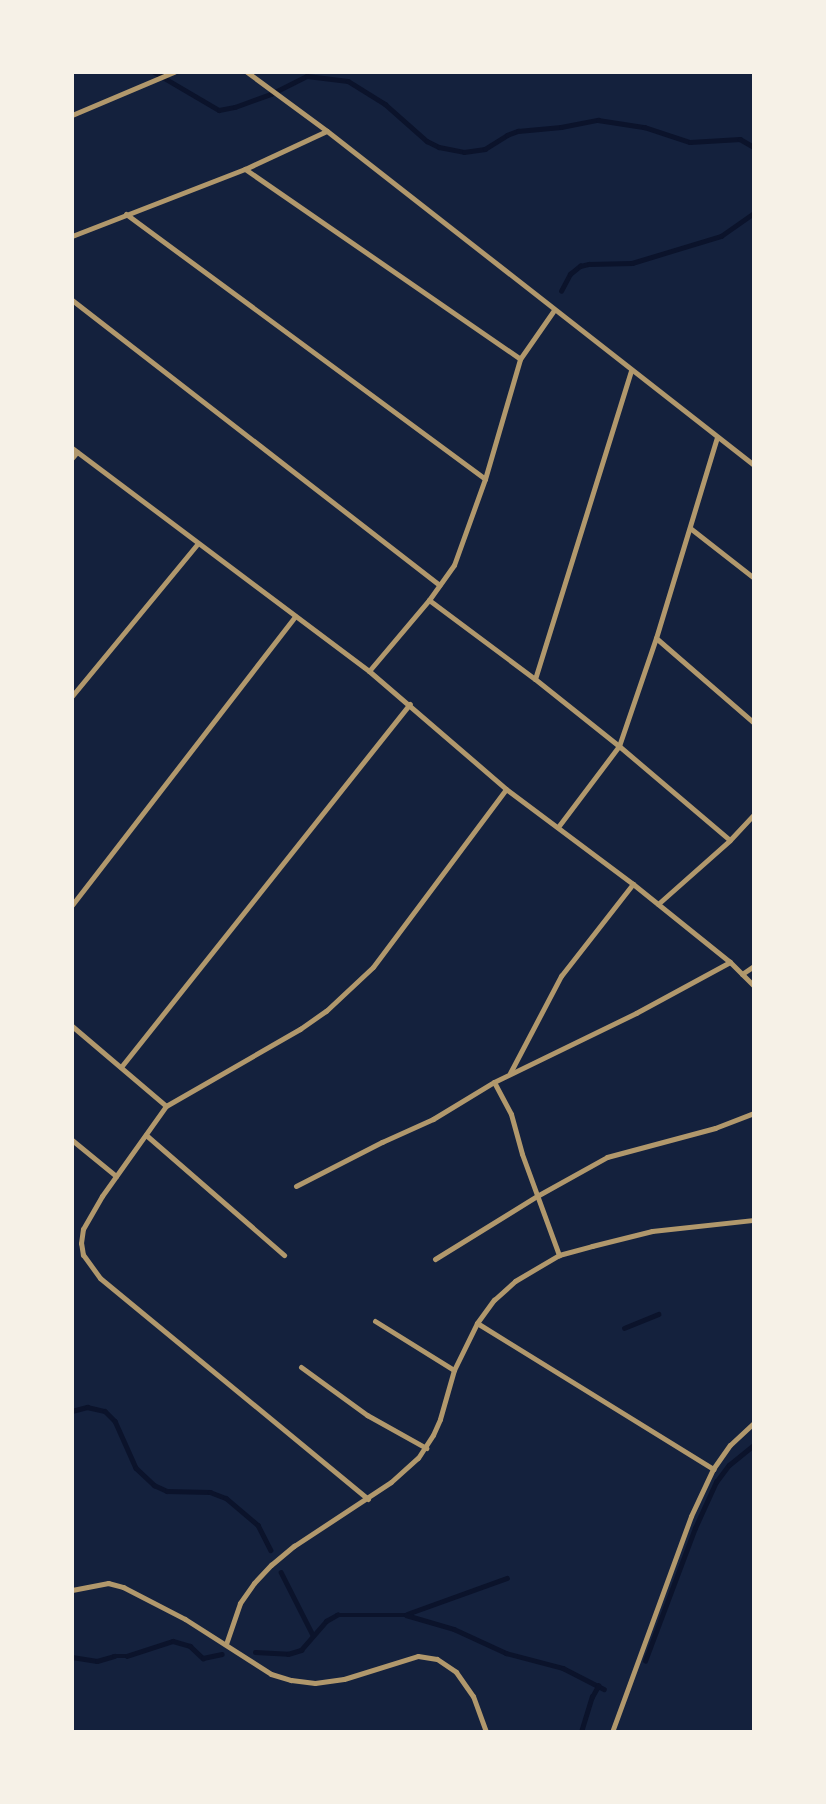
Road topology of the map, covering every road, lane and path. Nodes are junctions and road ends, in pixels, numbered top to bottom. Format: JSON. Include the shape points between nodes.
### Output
{"nodes":[{"id":1,"x":174,"y":72,"type":"edge"},
{"id":2,"x":247,"y":72,"type":"edge"},
{"id":3,"x":72,"y":114,"type":"edge"},
{"id":4,"x":327,"y":132,"type":"junction"},
{"id":5,"x":245,"y":169,"type":"junction"},
{"id":6,"x":126,"y":214,"type":"junction"},
{"id":7,"x":72,"y":236,"type":"edge"},
{"id":8,"x":72,"y":300,"type":"edge"},
{"id":9,"x":554,"y":310,"type":"junction"},
{"id":10,"x":520,"y":359,"type":"junction"},
{"id":11,"x":631,"y":371,"type":"junction"},
{"id":12,"x":717,"y":437,"type":"junction"},
{"id":13,"x":75,"y":450,"type":"edge"},
{"id":14,"x":72,"y":458,"type":"edge"},
{"id":15,"x":754,"y":465,"type":"edge"},
{"id":16,"x":485,"y":479,"type":"junction"},
{"id":17,"x":690,"y":528,"type":"junction"},
{"id":18,"x":198,"y":543,"type":"junction"},
{"id":19,"x":754,"y":578,"type":"edge"},
{"id":20,"x":439,"y":585,"type":"junction"},
{"id":21,"x":429,"y":600,"type":"junction"},
{"id":22,"x":295,"y":616,"type":"junction"},
{"id":23,"x":656,"y":638,"type":"junction"},
{"id":24,"x":369,"y":671,"type":"junction"},
{"id":25,"x":535,"y":679,"type":"junction"},
{"id":26,"x":72,"y":696,"type":"edge"},
{"id":27,"x":410,"y":704,"type":"junction"},
{"id":28,"x":754,"y":723,"type":"edge"},
{"id":29,"x":619,"y":746,"type":"junction"},
{"id":30,"x":506,"y":789,"type":"junction"},
{"id":31,"x":754,"y":814,"type":"edge"},
{"id":32,"x":558,"y":827,"type":"junction"},
{"id":33,"x":730,"y":840,"type":"junction"},
{"id":34,"x":633,"y":884,"type":"junction"},
{"id":35,"x":658,"y":904,"type":"junction"},
{"id":36,"x":72,"y":905,"type":"edge"},
{"id":37,"x":730,"y":962,"type":"junction"},
{"id":38,"x":754,"y":966,"type":"edge"},
{"id":39,"x":742,"y":974,"type":"junction"},
{"id":40,"x":754,"y":986,"type":"edge"},
{"id":41,"x":72,"y":1026,"type":"edge"},
{"id":42,"x":121,"y":1067,"type":"junction"},
{"id":43,"x":510,"y":1074,"type":"junction"},
{"id":44,"x":494,"y":1082,"type":"junction"},
{"id":45,"x":166,"y":1106,"type":"junction"},
{"id":46,"x":754,"y":1113,"type":"edge"},
{"id":47,"x":146,"y":1135,"type":"junction"},
{"id":48,"x":72,"y":1140,"type":"edge"},
{"id":49,"x":116,"y":1176,"type":"junction"},
{"id":50,"x":296,"y":1186,"type":"dead end"},
{"id":51,"x":537,"y":1196,"type":"junction"},
{"id":52,"x":754,"y":1220,"type":"edge"},
{"id":53,"x":284,"y":1255,"type":"dead end"},
{"id":54,"x":559,"y":1255,"type":"junction"},
{"id":55,"x":434,"y":1259,"type":"dead end"},
{"id":56,"x":375,"y":1321,"type":"dead end"},
{"id":57,"x":477,"y":1322,"type":"junction"},
{"id":58,"x":301,"y":1367,"type":"dead end"},
{"id":59,"x":454,"y":1370,"type":"junction"},
{"id":60,"x":754,"y":1423,"type":"edge"},
{"id":61,"x":426,"y":1448,"type":"junction"},
{"id":62,"x":712,"y":1469,"type":"junction"},
{"id":63,"x":368,"y":1499,"type":"junction"},
{"id":64,"x":72,"y":1590,"type":"edge"},
{"id":65,"x":226,"y":1644,"type":"junction"},
{"id":66,"x":486,"y":1732,"type":"edge"},
{"id":67,"x":612,"y":1732,"type":"edge"}],
"edges":[{"from":1,"to":3,"type":"street"},
{"from":2,"to":4,"type":"street"},
{"from":4,"to":5,"type":"street"},
{"from":4,"to":9,"type":"street"},
{"from":5,"to":6,"type":"street"},
{"from":5,"to":10,"type":"street"},
{"from":6,"to":7,"type":"street"},
{"from":6,"to":16,"type":"street"},
{"from":8,"to":20,"type":"street"},
{"from":9,"to":10,"type":"street"},
{"from":9,"to":11,"type":"street"},
{"from":10,"to":16,"type":"street"},
{"from":11,"to":12,"type":"street"},
{"from":11,"to":25,"type":"street"},
{"from":12,"to":15,"type":"street"},
{"from":12,"to":17,"type":"street"},
{"from":13,"to":14,"type":"street"},
{"from":13,"to":18,"type":"street"},
{"from":16,"to":20,"type":"street","via":[[454,565]]},
{"from":17,"to":19,"type":"street"},
{"from":17,"to":23,"type":"street"},
{"from":18,"to":22,"type":"street"},
{"from":18,"to":26,"type":"street"},
{"from":20,"to":21,"type":"street"},
{"from":21,"to":24,"type":"street"},
{"from":21,"to":25,"type":"street"},
{"from":22,"to":24,"type":"street"},
{"from":22,"to":36,"type":"street"},
{"from":23,"to":28,"type":"street"},
{"from":23,"to":29,"type":"street"},
{"from":24,"to":27,"type":"street"},
{"from":25,"to":29,"type":"street"},
{"from":27,"to":30,"type":"street"},
{"from":27,"to":42,"type":"street"},
{"from":29,"to":32,"type":"street"},
{"from":29,"to":33,"type":"street"},
{"from":30,"to":32,"type":"street"},
{"from":30,"to":45,"type":"street","via":[[373,967],[348,993],[300,1029]]},
{"from":31,"to":33,"type":"street"},
{"from":32,"to":34,"type":"street"},
{"from":33,"to":35,"type":"street"},
{"from":34,"to":35,"type":"street"},
{"from":34,"to":43,"type":"street","via":[[560,976]]},
{"from":35,"to":37,"type":"street"},
{"from":37,"to":39,"type":"street"},
{"from":37,"to":43,"type":"street","via":[[636,1013]]},
{"from":38,"to":39,"type":"street"},
{"from":39,"to":40,"type":"street"},
{"from":41,"to":42,"type":"street"},
{"from":42,"to":45,"type":"street"},
{"from":43,"to":44,"type":"street"},
{"from":44,"to":50,"type":"street","via":[[433,1119]]},
{"from":44,"to":51,"type":"street","via":[[511,1114]]},
{"from":45,"to":47,"type":"street"},
{"from":46,"to":51,"type":"street","via":[[715,1128],[607,1157]]},
{"from":47,"to":49,"type":"street"},
{"from":47,"to":53,"type":"street"},
{"from":48,"to":49,"type":"street"},
{"from":49,"to":63,"type":"street","via":[[84,1229],[81,1243],[89,1266],[188,1352]]},
{"from":51,"to":54,"type":"street"},
{"from":51,"to":55,"type":"street"},
{"from":52,"to":54,"type":"street","via":[[652,1231]]},
{"from":54,"to":57,"type":"street","via":[[515,1281]]},
{"from":56,"to":59,"type":"street"},
{"from":57,"to":59,"type":"street"},
{"from":57,"to":62,"type":"street"},
{"from":58,"to":61,"type":"street","via":[[368,1415]]},
{"from":59,"to":61,"type":"street","via":[[440,1419]]},
{"from":60,"to":62,"type":"street"},
{"from":61,"to":63,"type":"street"},
{"from":62,"to":67,"type":"street","via":[[691,1516]]},
{"from":63,"to":65,"type":"street","via":[[294,1546],[271,1565],[240,1603]]},
{"from":64,"to":65,"type":"street","via":[[108,1583],[123,1587]]},
{"from":65,"to":66,"type":"street","via":[[271,1674],[315,1683],[344,1679],[418,1656],[438,1660],[456,1672],[473,1696]]}]}
